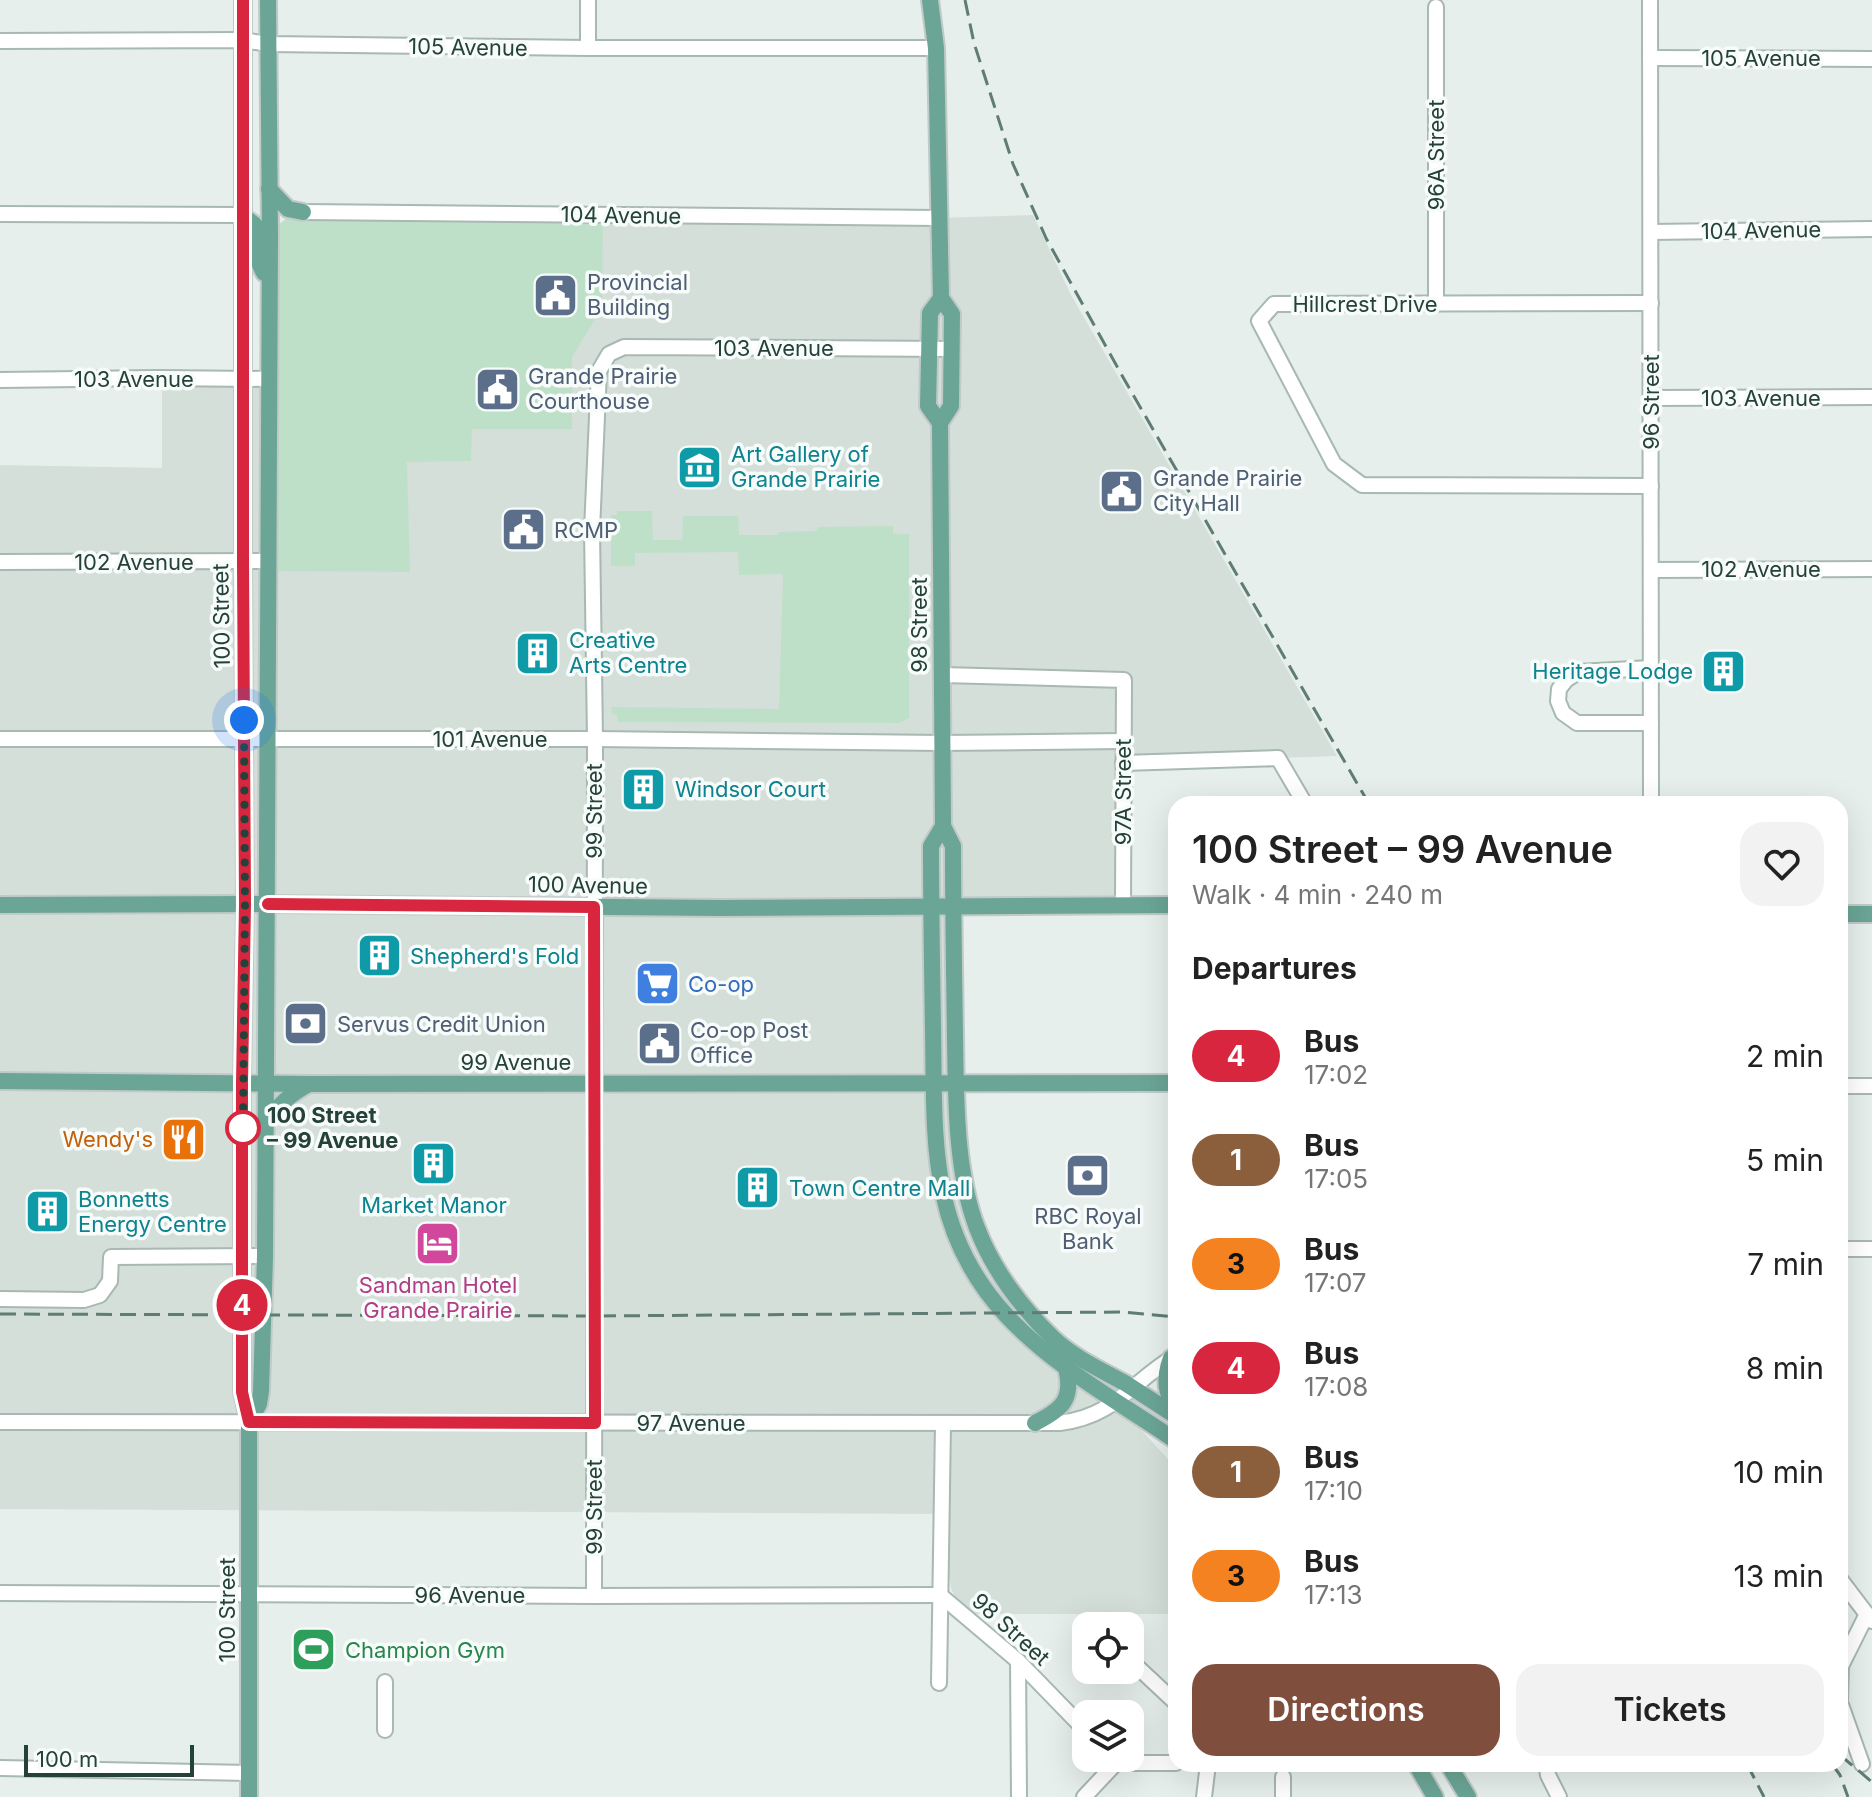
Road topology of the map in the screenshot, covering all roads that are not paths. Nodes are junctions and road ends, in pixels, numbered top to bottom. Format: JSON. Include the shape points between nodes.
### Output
{"nodes":[{"id":1,"x":243,"y":0,"type":"edge"},
{"id":2,"x":268,"y":0,"type":"edge"},
{"id":3,"x":588,"y":0,"type":"edge"},
{"id":4,"x":930,"y":0,"type":"edge"},
{"id":5,"x":1650,"y":0,"type":"edge"},
{"id":6,"x":1436,"y":7,"type":"dead end"},
{"id":7,"x":243,"y":40,"type":"junction"},
{"id":8,"x":0,"y":41,"type":"edge"},
{"id":9,"x":268,"y":44,"type":"junction"},
{"id":10,"x":588,"y":48,"type":"junction"},
{"id":11,"x":936,"y":48,"type":"junction"},
{"id":12,"x":1650,"y":58,"type":"junction"},
{"id":13,"x":1872,"y":59,"type":"edge"},
{"id":14,"x":269,"y":189,"type":"junction"},
{"id":15,"x":303,"y":212,"type":"junction"},
{"id":16,"x":0,"y":214,"type":"edge"},
{"id":17,"x":242,"y":215,"type":"junction"},
{"id":18,"x":938,"y":218,"type":"junction"},
{"id":19,"x":1872,"y":229,"type":"edge"},
{"id":20,"x":1651,"y":232,"type":"junction"},
{"id":21,"x":270,"y":235,"type":"junction"},
{"id":22,"x":269,"y":281,"type":"junction"},
{"id":23,"x":941,"y":298,"type":"junction"},
{"id":24,"x":1436,"y":303,"type":"junction"},
{"id":25,"x":1651,"y":303,"type":"junction"},
{"id":26,"x":929,"y":349,"type":"junction"},
{"id":27,"x":952,"y":349,"type":"junction"},
{"id":28,"x":603,"y":362,"type":"joint"},
{"id":29,"x":243,"y":379,"type":"junction"},
{"id":30,"x":268,"y":379,"type":"junction"},
{"id":31,"x":0,"y":380,"type":"edge"},
{"id":32,"x":1872,"y":397,"type":"edge"},
{"id":33,"x":1651,"y":398,"type":"junction"},
{"id":34,"x":940,"y":423,"type":"junction"},
{"id":35,"x":1651,"y":486,"type":"junction"},
{"id":36,"x":268,"y":561,"type":"junction"},
{"id":37,"x":0,"y":562,"type":"edge"},
{"id":38,"x":243,"y":562,"type":"junction"},
{"id":39,"x":1872,"y":569,"type":"edge"},
{"id":40,"x":1651,"y":570,"type":"junction"},
{"id":41,"x":1651,"y":668,"type":"junction"},
{"id":42,"x":942,"y":675,"type":"junction"},
{"id":43,"x":1651,"y":723,"type":"junction"},
{"id":44,"x":0,"y":739,"type":"edge"},
{"id":45,"x":244,"y":739,"type":"junction"},
{"id":46,"x":268,"y":739,"type":"junction"},
{"id":47,"x":595,"y":739,"type":"junction"},
{"id":48,"x":1123,"y":741,"type":"junction"},
{"id":49,"x":942,"y":743,"type":"junction"},
{"id":50,"x":1123,"y":763,"type":"junction"},
{"id":51,"x":1300,"y":796,"type":"edge"},
{"id":52,"x":1651,"y":796,"type":"edge"},
{"id":53,"x":943,"y":826,"type":"junction"},
{"id":54,"x":245,"y":904,"type":"junction"},
{"id":55,"x":268,"y":904,"type":"junction"},
{"id":56,"x":1123,"y":904,"type":"junction"},
{"id":57,"x":0,"y":905,"type":"edge"},
{"id":58,"x":1168,"y":905,"type":"edge"},
{"id":59,"x":594,"y":907,"type":"junction"},
{"id":60,"x":953,"y":907,"type":"junction"},
{"id":61,"x":931,"y":908,"type":"junction"},
{"id":62,"x":1848,"y":914,"type":"edge"},
{"id":63,"x":1872,"y":914,"type":"edge"},
{"id":64,"x":0,"y":1081,"type":"edge"},
{"id":65,"x":242,"y":1083,"type":"junction"},
{"id":66,"x":267,"y":1083,"type":"junction"},
{"id":67,"x":1168,"y":1083,"type":"edge"},
{"id":68,"x":309,"y":1084,"type":"junction"},
{"id":69,"x":594,"y":1084,"type":"junction"},
{"id":70,"x":934,"y":1084,"type":"junction"},
{"id":71,"x":956,"y":1084,"type":"junction"},
{"id":72,"x":1848,"y":1086,"type":"edge"},
{"id":73,"x":1872,"y":1086,"type":"edge"},
{"id":74,"x":266,"y":1122,"type":"junction"},
{"id":75,"x":1848,"y":1249,"type":"edge"},
{"id":76,"x":1872,"y":1249,"type":"edge"},
{"id":77,"x":244,"y":1256,"type":"junction"},
{"id":78,"x":265,"y":1256,"type":"junction"},
{"id":79,"x":0,"y":1299,"type":"edge"},
{"id":80,"x":1168,"y":1361,"type":"edge"},
{"id":81,"x":1066,"y":1368,"type":"junction"},
{"id":82,"x":1168,"y":1374,"type":"edge"},
{"id":83,"x":1132,"y":1388,"type":"junction"},
{"id":84,"x":1168,"y":1394,"type":"edge"},
{"id":85,"x":1116,"y":1402,"type":"junction"},
{"id":86,"x":1168,"y":1410,"type":"edge"},
{"id":87,"x":0,"y":1422,"type":"edge"},
{"id":88,"x":249,"y":1422,"type":"junction"},
{"id":89,"x":595,"y":1423,"type":"junction"},
{"id":90,"x":1035,"y":1423,"type":"junction"},
{"id":91,"x":943,"y":1424,"type":"junction"},
{"id":92,"x":1168,"y":1436,"type":"edge"},
{"id":93,"x":1848,"y":1589,"type":"edge"},
{"id":94,"x":0,"y":1593,"type":"edge"},
{"id":95,"x":249,"y":1595,"type":"junction"},
{"id":96,"x":940,"y":1595,"type":"junction"},
{"id":97,"x":594,"y":1596,"type":"junction"},
{"id":98,"x":1870,"y":1618,"type":"edge"},
{"id":99,"x":1848,"y":1654,"type":"edge"},
{"id":100,"x":1018,"y":1661,"type":"junction"},
{"id":101,"x":1144,"y":1673,"type":"edge"},
{"id":102,"x":385,"y":1682,"type":"dead end"},
{"id":103,"x":939,"y":1683,"type":"dead end"},
{"id":104,"x":1168,"y":1696,"type":"edge"},
{"id":105,"x":1072,"y":1717,"type":"edge"},
{"id":106,"x":1848,"y":1725,"type":"edge"},
{"id":107,"x":385,"y":1730,"type":"dead end"},
{"id":108,"x":1144,"y":1761,"type":"edge"},
{"id":109,"x":1168,"y":1763,"type":"edge"},
{"id":110,"x":1862,"y":1764,"type":"dead end"},
{"id":111,"x":0,"y":1768,"type":"edge"},
{"id":112,"x":1104,"y":1772,"type":"edge"},
{"id":113,"x":1207,"y":1772,"type":"edge"},
{"id":114,"x":1421,"y":1772,"type":"edge"},
{"id":115,"x":1453,"y":1772,"type":"edge"},
{"id":116,"x":1547,"y":1772,"type":"edge"},
{"id":117,"x":249,"y":1773,"type":"junction"},
{"id":118,"x":1283,"y":1777,"type":"dead end"},
{"id":119,"x":1203,"y":1796,"type":"edge"},
{"id":120,"x":249,"y":1797,"type":"edge"},
{"id":121,"x":1019,"y":1797,"type":"edge"},
{"id":122,"x":1084,"y":1797,"type":"edge"},
{"id":123,"x":1283,"y":1797,"type":"edge"},
{"id":124,"x":1435,"y":1797,"type":"edge"},
{"id":125,"x":1468,"y":1797,"type":"edge"},
{"id":126,"x":1559,"y":1797,"type":"edge"}],
"edges":[{"from":1,"to":7,"type":"main road","name":"100 Street"},
{"from":2,"to":9,"type":"main road","name":"100 Street"},
{"from":3,"to":10,"type":"street"},
{"from":4,"to":11,"type":"main road","name":"98 Street"},
{"from":5,"to":12,"type":"street","name":"96 Street"},
{"from":6,"to":24,"type":"street","name":"96A Street"},
{"from":7,"to":8,"type":"street","name":"105 Avenue"},
{"from":7,"to":9,"type":"street","name":"105 Avenue"},
{"from":7,"to":17,"type":"main road","name":"100 Street"},
{"from":9,"to":10,"type":"street","name":"105 Avenue"},
{"from":9,"to":14,"type":"main road","name":"100 Street"},
{"from":10,"to":11,"type":"street","name":"105 Avenue"},
{"from":11,"to":18,"type":"main road","name":"98 Street"},
{"from":12,"to":13,"type":"street","name":"105 Avenue"},
{"from":12,"to":20,"type":"street","name":"96 Street"},
{"from":14,"to":15,"type":"main road","via":[[288,209]]},
{"from":14,"to":21,"type":"main road","name":"100 Street"},
{"from":15,"to":18,"type":"street","name":"104 Avenue"},
{"from":15,"to":21,"type":"main road","via":[[286,218]]},
{"from":16,"to":17,"type":"street"},
{"from":17,"to":22,"type":"main road","via":[[255,225],[260,265]]},
{"from":17,"to":29,"type":"main road","name":"100 Street"},
{"from":18,"to":23,"type":"main road","name":"98 Street"},
{"from":19,"to":20,"type":"street","name":"104 Avenue"},
{"from":20,"to":25,"type":"street","name":"96 Street"},
{"from":21,"to":22,"type":"main road","name":"100 Street"},
{"from":22,"to":30,"type":"main road","name":"100 Street"},
{"from":23,"to":26,"type":"main road","name":"98 Street","via":[[930,313]]},
{"from":23,"to":27,"type":"main road","name":"98 Street","via":[[952,314]]},
{"from":24,"to":25,"type":"street","name":"Hillcrest Drive"},
{"from":24,"to":35,"type":"street","name":"Hillcrest Drive","via":[[1274,304],[1259,321],[1334,464],[1362,485]]},
{"from":25,"to":33,"type":"street","name":"96 Street"},
{"from":26,"to":27,"type":"street","name":"103 Avenue"},
{"from":26,"to":28,"type":"street","name":"103 Avenue","via":[[624,347]]},
{"from":26,"to":34,"type":"main road","name":"98 Street","via":[[928,406]]},
{"from":27,"to":34,"type":"main road","name":"98 Street","via":[[951,406]]},
{"from":28,"to":47,"type":"street","name":"99 Street","via":[[592,530]]},
{"from":29,"to":30,"type":"street","name":"103 Avenue"},
{"from":29,"to":31,"type":"street","name":"103 Avenue"},
{"from":29,"to":38,"type":"main road","name":"100 Street"},
{"from":30,"to":36,"type":"main road","name":"100 Street"},
{"from":32,"to":33,"type":"street","name":"103 Avenue"},
{"from":33,"to":35,"type":"street","name":"96 Street"},
{"from":34,"to":42,"type":"main road","name":"98 Street"},
{"from":35,"to":40,"type":"street","name":"96 Street"},
{"from":36,"to":38,"type":"street","name":"102 Avenue"},
{"from":36,"to":46,"type":"main road","name":"100 Street"},
{"from":37,"to":38,"type":"street","name":"102 Avenue"},
{"from":38,"to":45,"type":"main road","name":"100 Street"},
{"from":39,"to":40,"type":"street","name":"102 Avenue"},
{"from":40,"to":41,"type":"street","name":"96 Street"},
{"from":41,"to":43,"type":"street","name":"96 Street"},
{"from":41,"to":43,"type":"street","via":[[1578,672],[1559,689],[1558,701],[1563,713],[1577,723]]},
{"from":42,"to":48,"type":"street","name":"97A Street","via":[[1124,680]]},
{"from":42,"to":49,"type":"main road","name":"98 Street"},
{"from":43,"to":52,"type":"street","name":"96 Street"},
{"from":44,"to":45,"type":"street","name":"101 Avenue"},
{"from":45,"to":46,"type":"street","name":"101 Avenue"},
{"from":45,"to":54,"type":"main road","name":"100 Street"},
{"from":46,"to":47,"type":"street","name":"101 Avenue"},
{"from":46,"to":55,"type":"main road","name":"100 Street"},
{"from":47,"to":49,"type":"street","name":"101 Avenue"},
{"from":47,"to":59,"type":"street","name":"99 Street"},
{"from":48,"to":49,"type":"street","name":"101 Avenue"},
{"from":48,"to":50,"type":"street","name":"97A Street"},
{"from":49,"to":53,"type":"main road","name":"98 Street"},
{"from":50,"to":51,"type":"street","via":[[1278,758]]},
{"from":50,"to":56,"type":"street","name":"97A Street"},
{"from":53,"to":60,"type":"main road","name":"98 Street","via":[[953,846]]},
{"from":53,"to":61,"type":"main road","name":"98 Street","via":[[931,846]]},
{"from":54,"to":55,"type":"main road","name":"100 Avenue"},
{"from":54,"to":57,"type":"main road","name":"100 Avenue"},
{"from":54,"to":65,"type":"main road","name":"100 Street"},
{"from":55,"to":59,"type":"main road","name":"100 Avenue"},
{"from":55,"to":66,"type":"main road","name":"100 Street"},
{"from":56,"to":58,"type":"main road","name":"100 Avenue"},
{"from":56,"to":60,"type":"main road","name":"100 Avenue"},
{"from":59,"to":61,"type":"main road","name":"100 Avenue"},
{"from":59,"to":69,"type":"street","name":"99 Street"},
{"from":60,"to":61,"type":"main road","name":"100 Avenue"},
{"from":60,"to":71,"type":"main road","name":"98 Street"},
{"from":61,"to":70,"type":"main road","name":"98 Street"},
{"from":62,"to":63,"type":"main road"},
{"from":64,"to":65,"type":"main road","name":"99 Avenue"},
{"from":65,"to":66,"type":"main road","name":"99 Avenue"},
{"from":65,"to":77,"type":"main road","name":"100 Street"},
{"from":66,"to":68,"type":"main road","name":"99 Avenue"},
{"from":66,"to":74,"type":"main road","name":"100 Street"},
{"from":67,"to":71,"type":"main road","name":"99 Avenue"},
{"from":68,"to":69,"type":"main road","name":"99 Avenue"},
{"from":68,"to":74,"type":"main road","via":[[286,1098]]},
{"from":69,"to":70,"type":"main road","name":"99 Avenue"},
{"from":69,"to":89,"type":"street","name":"99 Street"},
{"from":70,"to":71,"type":"main road","name":"99 Avenue"},
{"from":70,"to":81,"type":"main road","name":"98 Street","via":[[939,1178],[946,1212],[971,1269],[1003,1312]]},
{"from":71,"to":83,"type":"main road","name":"98 Street","via":[[969,1206],[1002,1279],[1054,1339]]},
{"from":72,"to":73,"type":"street"},
{"from":74,"to":78,"type":"main road","name":"100 Street"},
{"from":75,"to":76,"type":"street"},
{"from":77,"to":78,"type":"street"},
{"from":77,"to":79,"type":"street","via":[[111,1257],[110,1281],[100,1295],[84,1300]]},
{"from":77,"to":88,"type":"main road","name":"100 Street","via":[[242,1392]]},
{"from":78,"to":88,"type":"main road","name":"100 Street","via":[[261,1391]]},
{"from":80,"to":83,"type":"street","name":"97 Avenue"},
{"from":81,"to":85,"type":"main road","name":"98 Street"},
{"from":81,"to":90,"type":"main road","via":[[1067,1398]]},
{"from":82,"to":84,"type":"main road"},
{"from":83,"to":85,"type":"street","name":"97 Avenue"},
{"from":83,"to":86,"type":"main road","name":"98 Street"},
{"from":85,"to":90,"type":"street","name":"97 Avenue","via":[[1082,1419]]},
{"from":85,"to":92,"type":"main road","name":"98 Street"},
{"from":87,"to":88,"type":"street","name":"97 Avenue"},
{"from":88,"to":89,"type":"street","name":"97 Avenue"},
{"from":88,"to":95,"type":"main road","name":"100 Street"},
{"from":89,"to":91,"type":"street","name":"97 Avenue"},
{"from":89,"to":97,"type":"street","name":"99 Street"},
{"from":90,"to":91,"type":"street","name":"97 Avenue"},
{"from":91,"to":96,"type":"street","name":"98 Street"},
{"from":93,"to":98,"type":"street"},
{"from":94,"to":95,"type":"street","name":"96 Avenue"},
{"from":95,"to":97,"type":"street","name":"96 Avenue"},
{"from":95,"to":117,"type":"main road","name":"100 Street"},
{"from":96,"to":97,"type":"street","name":"96 Avenue"},
{"from":96,"to":100,"type":"street","name":"98 Street"},
{"from":96,"to":103,"type":"street","name":"98 Street"},
{"from":98,"to":99,"type":"street"},
{"from":100,"to":105,"type":"street","name":"98 Street"},
{"from":100,"to":121,"type":"street"},
{"from":101,"to":104,"type":"street"},
{"from":102,"to":107,"type":"street"},
{"from":106,"to":110,"type":"street"},
{"from":108,"to":109,"type":"street"},
{"from":111,"to":117,"type":"street"},
{"from":112,"to":122,"type":"street"},
{"from":113,"to":119,"type":"street"},
{"from":114,"to":124,"type":"main road"},
{"from":115,"to":125,"type":"main road"},
{"from":116,"to":126,"type":"street"},
{"from":117,"to":120,"type":"main road","name":"100 Street"},
{"from":118,"to":123,"type":"street"}]}
